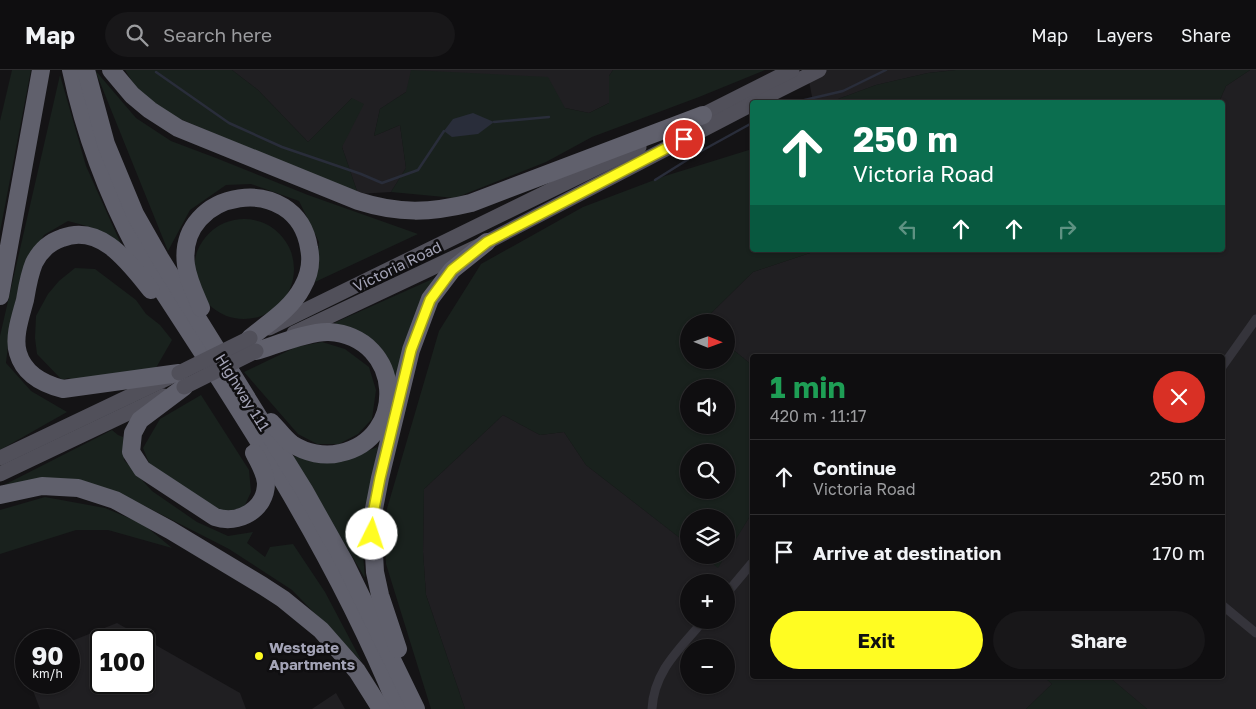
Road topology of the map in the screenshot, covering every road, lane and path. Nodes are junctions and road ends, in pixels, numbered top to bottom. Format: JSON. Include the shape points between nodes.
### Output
{"nodes":[{"id":1,"x":41,"y":70,"type":"edge"},
{"id":2,"x":71,"y":70,"type":"edge"},
{"id":3,"x":86,"y":70,"type":"edge"},
{"id":4,"x":111,"y":70,"type":"edge"},
{"id":5,"x":792,"y":70,"type":"edge"},
{"id":6,"x":819,"y":70,"type":"edge"},
{"id":7,"x":760,"y":100,"type":"edge"},
{"id":8,"x":750,"y":105,"type":"edge"},
{"id":9,"x":703,"y":114,"type":"junction"},
{"id":10,"x":487,"y":242,"type":"junction"},
{"id":11,"x":0,"y":296,"type":"edge"},
{"id":12,"x":1256,"y":319,"type":"edge"},
{"id":13,"x":196,"y":344,"type":"junction"},
{"id":14,"x":253,"y":344,"type":"junction"},
{"id":15,"x":222,"y":359,"type":"junction"},
{"id":16,"x":1225,"y":363,"type":"edge"},
{"id":17,"x":182,"y":380,"type":"junction"},
{"id":18,"x":238,"y":384,"type":"junction"},
{"id":19,"x":235,"y":404,"type":"junction"},
{"id":20,"x":0,"y":458,"type":"edge"},
{"id":21,"x":0,"y":474,"type":"edge"},
{"id":22,"x":0,"y":495,"type":"edge"},
{"id":23,"x":750,"y":565,"type":"edge"},
{"id":24,"x":735,"y":583,"type":"edge"},
{"id":25,"x":1225,"y":607,"type":"edge"},
{"id":26,"x":696,"y":629,"type":"edge"},
{"id":27,"x":1256,"y":632,"type":"edge"},
{"id":28,"x":381,"y":709,"type":"edge"},
{"id":29,"x":398,"y":709,"type":"edge"},
{"id":30,"x":417,"y":709,"type":"edge"},
{"id":31,"x":652,"y":709,"type":"edge"}],
"edges":[{"from":1,"to":11,"type":"highway"},
{"from":2,"to":13,"type":"highway","name":"Highway 111","via":[[86,131],[129,236]]},
{"from":3,"to":15,"type":"highway","name":"Highway 111","via":[[106,144],[135,214]]},
{"from":4,"to":9,"type":"highway","via":[[132,95],[178,128],[358,201],[399,211],[445,210],[471,203]]},
{"from":5,"to":9,"type":"main road","name":"Victoria Road"},
{"from":6,"to":7,"type":"main road","name":"Victoria Road"},
{"from":8,"to":10,"type":"main road","name":"Victoria Road"},
{"from":9,"to":14,"type":"main road","name":"Victoria Road"},
{"from":10,"to":14,"type":"main road","name":"Victoria Road"},
{"from":10,"to":30,"type":"highway","via":[[452,270],[430,300],[411,350],[372,519],[375,572],[380,595]]},
{"from":12,"to":16,"type":"street"},
{"from":13,"to":17,"type":"highway","via":[[119,254],[98,238],[82,235],[60,238],[45,248],[35,261],[16,344],[25,368],[33,376],[63,389]]},
{"from":13,"to":19,"type":"highway","name":"Highway 111"},
{"from":14,"to":15,"type":"highway","via":[[297,297],[310,263],[308,240],[289,211],[268,200],[248,197],[229,200],[210,209],[196,223],[186,252],[188,276]]},
{"from":14,"to":17,"type":"main road","name":"Victoria Road","bridge":true},
{"from":14,"to":18,"type":"highway","via":[[318,332],[343,334],[366,344],[379,359],[387,379],[388,400],[381,422],[356,448],[334,455],[316,454],[290,442]]},
{"from":15,"to":18,"type":"highway","name":"Highway 111"},
{"from":17,"to":19,"type":"highway","via":[[140,420],[133,433],[132,452],[142,469],[222,519],[236,519],[248,514],[260,502],[266,483]]},
{"from":17,"to":20,"type":"main road","name":"Victoria Road"},
{"from":17,"to":21,"type":"main road","name":"Victoria Road"},
{"from":18,"to":30,"type":"highway","name":"Highway 111","via":[[345,563]]},
{"from":19,"to":29,"type":"highway","name":"Highway 111","via":[[297,504],[337,577],[381,666]]},
{"from":22,"to":28,"type":"highway","via":[[42,486],[78,488],[115,500],[170,530],[264,586],[321,630],[357,671]]},
{"from":23,"to":24,"type":"street"},
{"from":25,"to":27,"type":"street"},
{"from":26,"to":31,"type":"street","via":[[663,669],[653,694]]}]}
